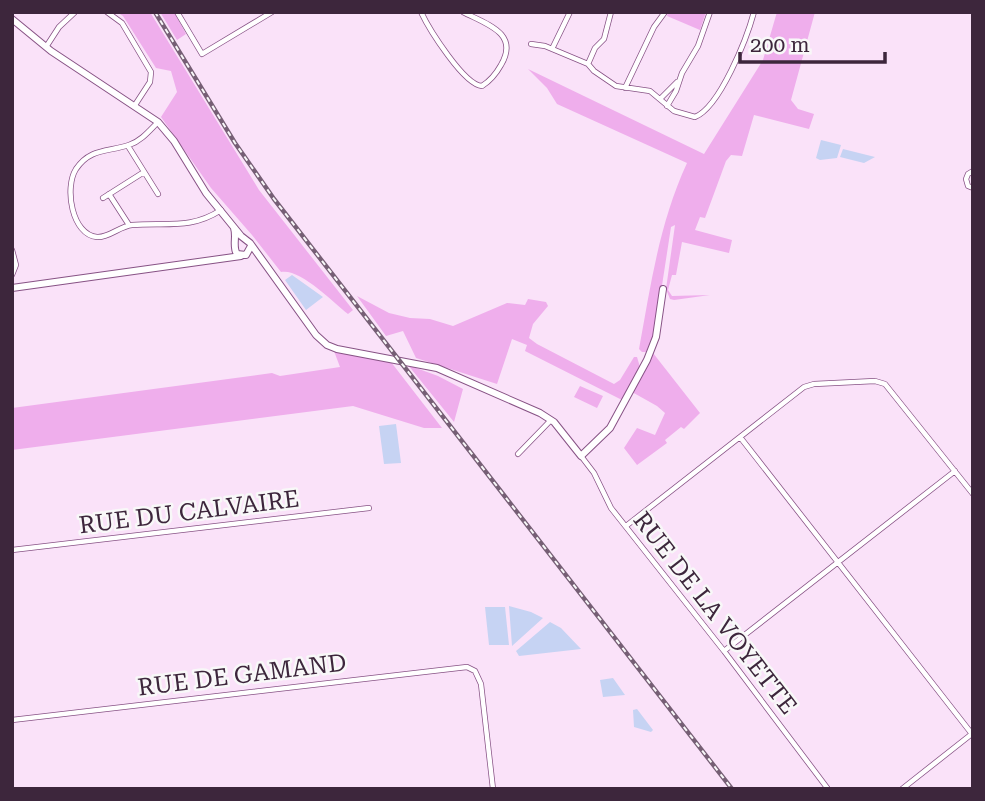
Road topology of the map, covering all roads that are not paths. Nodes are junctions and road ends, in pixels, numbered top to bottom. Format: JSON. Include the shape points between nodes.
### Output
{"nodes":[{"id":1,"x":75,"y":12,"type":"edge"},
{"id":2,"x":107,"y":12,"type":"edge"},
{"id":3,"x":177,"y":12,"type":"edge"},
{"id":4,"x":272,"y":12,"type":"edge"},
{"id":5,"x":421,"y":12,"type":"edge"},
{"id":6,"x":463,"y":12,"type":"edge"},
{"id":7,"x":570,"y":12,"type":"edge"},
{"id":8,"x":611,"y":12,"type":"edge"},
{"id":9,"x":665,"y":12,"type":"edge"},
{"id":10,"x":710,"y":12,"type":"edge"},
{"id":11,"x":754,"y":12,"type":"edge"},
{"id":12,"x":12,"y":19,"type":"edge"},
{"id":13,"x":531,"y":44,"type":"dead end"},
{"id":14,"x":46,"y":47,"type":"junction"},
{"id":15,"x":552,"y":48,"type":"junction"},
{"id":16,"x":588,"y":64,"type":"junction"},
{"id":17,"x":677,"y":81,"type":"junction"},
{"id":18,"x":625,"y":88,"type":"junction"},
{"id":19,"x":660,"y":99,"type":"junction"},
{"id":20,"x":135,"y":105,"type":"junction"},
{"id":21,"x":667,"y":106,"type":"junction"},
{"id":22,"x":158,"y":122,"type":"junction"},
{"id":23,"x":128,"y":146,"type":"junction"},
{"id":24,"x":973,"y":171,"type":"edge"},
{"id":25,"x":144,"y":172,"type":"junction"},
{"id":26,"x":973,"y":188,"type":"edge"},
{"id":27,"x":109,"y":194,"type":"junction"},
{"id":28,"x":158,"y":194,"type":"dead end"},
{"id":29,"x":103,"y":198,"type":"dead end"},
{"id":30,"x":221,"y":210,"type":"junction"},
{"id":31,"x":232,"y":223,"type":"junction"},
{"id":32,"x":129,"y":225,"type":"junction"},
{"id":33,"x":249,"y":243,"type":"junction"},
{"id":34,"x":235,"y":245,"type":"junction"},
{"id":35,"x":12,"y":250,"type":"edge"},
{"id":36,"x":243,"y":256,"type":"junction"},
{"id":37,"x":214,"y":259,"type":"junction"},
{"id":38,"x":263,"y":262,"type":"junction"},
{"id":39,"x":12,"y":275,"type":"edge"},
{"id":40,"x":12,"y":288,"type":"edge"},
{"id":41,"x":663,"y":289,"type":"dead end"},
{"id":42,"x":551,"y":420,"type":"junction"},
{"id":43,"x":740,"y":437,"type":"junction"},
{"id":44,"x":518,"y":454,"type":"dead end"},
{"id":45,"x":581,"y":456,"type":"junction"},
{"id":46,"x":955,"y":471,"type":"junction"},
{"id":47,"x":973,"y":494,"type":"edge"},
{"id":48,"x":369,"y":508,"type":"dead end"},
{"id":49,"x":626,"y":526,"type":"junction"},
{"id":50,"x":12,"y":550,"type":"edge"},
{"id":51,"x":838,"y":562,"type":"junction"},
{"id":52,"x":724,"y":651,"type":"junction"},
{"id":53,"x":12,"y":720,"type":"edge"},
{"id":54,"x":972,"y":733,"type":"edge"},
{"id":55,"x":493,"y":789,"type":"edge"},
{"id":56,"x":828,"y":789,"type":"edge"},
{"id":57,"x":902,"y":789,"type":"edge"}],
"edges":[{"from":1,"to":14,"type":"street"},
{"from":2,"to":20,"type":"street","via":[[122,23],[151,72]]},
{"from":3,"to":4,"type":"street","via":[[202,54]]},
{"from":5,"to":6,"type":"street","via":[[468,79],[482,86],[496,73],[507,52],[503,36]]},
{"from":7,"to":15,"type":"street"},
{"from":8,"to":16,"type":"street","via":[[604,39]]},
{"from":9,"to":18,"type":"street"},
{"from":10,"to":17,"type":"street","via":[[698,46]]},
{"from":11,"to":21,"type":"street","via":[[734,64],[708,107],[692,117]]},
{"from":12,"to":14,"type":"street"},
{"from":13,"to":15,"type":"street"},
{"from":14,"to":20,"type":"street"},
{"from":15,"to":16,"type":"street"},
{"from":16,"to":18,"type":"street","via":[[609,82]]},
{"from":17,"to":19,"type":"street"},
{"from":17,"to":21,"type":"street"},
{"from":18,"to":19,"type":"street","via":[[650,91]]},
{"from":19,"to":21,"type":"street"},
{"from":20,"to":22,"type":"street"},
{"from":22,"to":23,"type":"street"},
{"from":22,"to":30,"type":"street"},
{"from":23,"to":25,"type":"street"},
{"from":23,"to":32,"type":"street","via":[[98,151],[85,159],[73,174],[69,195],[72,211],[90,236],[101,237]]},
{"from":24,"to":26,"type":"street","via":[[966,179]]},
{"from":25,"to":27,"type":"street"},
{"from":25,"to":28,"type":"street"},
{"from":27,"to":29,"type":"street"},
{"from":27,"to":32,"type":"street"},
{"from":30,"to":31,"type":"street"},
{"from":30,"to":32,"type":"street","via":[[207,218],[168,226]]},
{"from":31,"to":33,"type":"street"},
{"from":31,"to":34,"type":"street"},
{"from":33,"to":34,"type":"street","via":[[240,240]]},
{"from":33,"to":36,"type":"street","via":[[250,253]]},
{"from":33,"to":38,"type":"street"},
{"from":34,"to":36,"type":"street"},
{"from":34,"to":37,"type":"street","via":[[229,254]]},
{"from":35,"to":39,"type":"street","via":[[16,265]]},
{"from":36,"to":37,"type":"street"},
{"from":36,"to":38,"type":"street"},
{"from":37,"to":40,"type":"street"},
{"from":38,"to":42,"type":"street","via":[[327,345],[438,368]]},
{"from":41,"to":45,"type":"street","via":[[656,337],[647,360],[610,428]]},
{"from":42,"to":44,"type":"street"},
{"from":42,"to":45,"type":"street"},
{"from":43,"to":46,"type":"street","via":[[810,385],[880,381]]},
{"from":43,"to":49,"type":"street"},
{"from":43,"to":51,"type":"street"},
{"from":45,"to":49,"type":"street","name":"RUE DE LA VOYETTE"},
{"from":46,"to":47,"type":"street"},
{"from":46,"to":51,"type":"street"},
{"from":48,"to":50,"type":"street","name":"RUE DU CALVAIRE"},
{"from":49,"to":52,"type":"street","name":"RUE DE LA VOYETTE"},
{"from":51,"to":52,"type":"street"},
{"from":51,"to":54,"type":"street"},
{"from":52,"to":56,"type":"street","name":"RUE DE LA VOYETTE"},
{"from":53,"to":55,"type":"street","name":"RUE DE GAMAND","via":[[467,667],[475,671],[481,684]]},
{"from":54,"to":57,"type":"street"}]}
